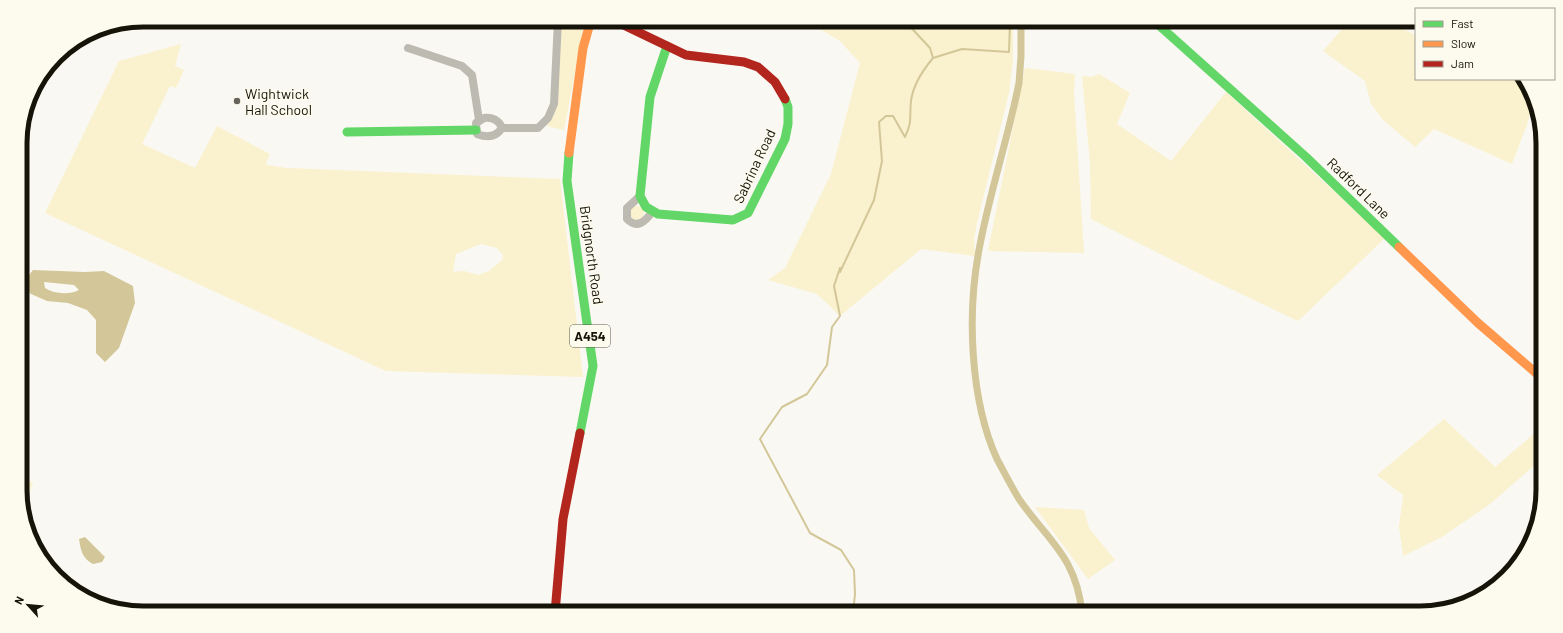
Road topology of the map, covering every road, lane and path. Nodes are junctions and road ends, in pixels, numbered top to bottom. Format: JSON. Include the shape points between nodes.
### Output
{"nodes":[{"id":1,"x":558,"y":27,"type":"edge"},
{"id":2,"x":589,"y":27,"type":"edge"},
{"id":3,"x":628,"y":27,"type":"edge"},
{"id":4,"x":1161,"y":27,"type":"edge"},
{"id":5,"x":667,"y":46,"type":"junction"},
{"id":6,"x":408,"y":48,"type":"dead end"},
{"id":7,"x":479,"y":120,"type":"junction"},
{"id":8,"x":502,"y":128,"type":"junction"},
{"id":9,"x":476,"y":130,"type":"junction"},
{"id":10,"x":347,"y":132,"type":"dead end"},
{"id":11,"x":640,"y":196,"type":"junction"},
{"id":12,"x":652,"y":212,"type":"junction"},
{"id":13,"x":1536,"y":373,"type":"edge"},
{"id":14,"x":556,"y":606,"type":"edge"}],
"edges":[{"from":1,"to":8,"type":"street","via":[[554,104],[548,118],[538,128]]},
{"from":2,"to":14,"type":"main road","name":"Bridgnorth Road","number":"A454","via":[[583,48],[567,181],[593,366],[563,519]]},
{"from":3,"to":5,"type":"main road","name":"Sabrina Road"},
{"from":4,"to":13,"type":"main road","name":"Radford Lane","via":[[1306,157],[1478,323]]},
{"from":5,"to":11,"type":"main road","via":[[650,97]]},
{"from":5,"to":12,"type":"main road","name":"Sabrina Road","via":[[692,57],[744,62],[758,67],[775,82],[782,93],[788,107],[788,124],[785,139],[762,186],[748,213],[742,217],[733,220]]},
{"from":6,"to":7,"type":"street","via":[[462,66],[469,71],[472,75]]},
{"from":7,"to":8,"type":"street","via":[[495,120]]},
{"from":7,"to":9,"type":"street","via":[[476,123]]},
{"from":8,"to":9,"type":"street","via":[[495,136],[488,137],[477,134]]},
{"from":9,"to":10,"type":"main road"},
{"from":11,"to":12,"type":"main road"},
{"from":11,"to":12,"type":"street","via":[[627,208],[627,219],[633,224],[638,224],[647,220]]}]}
